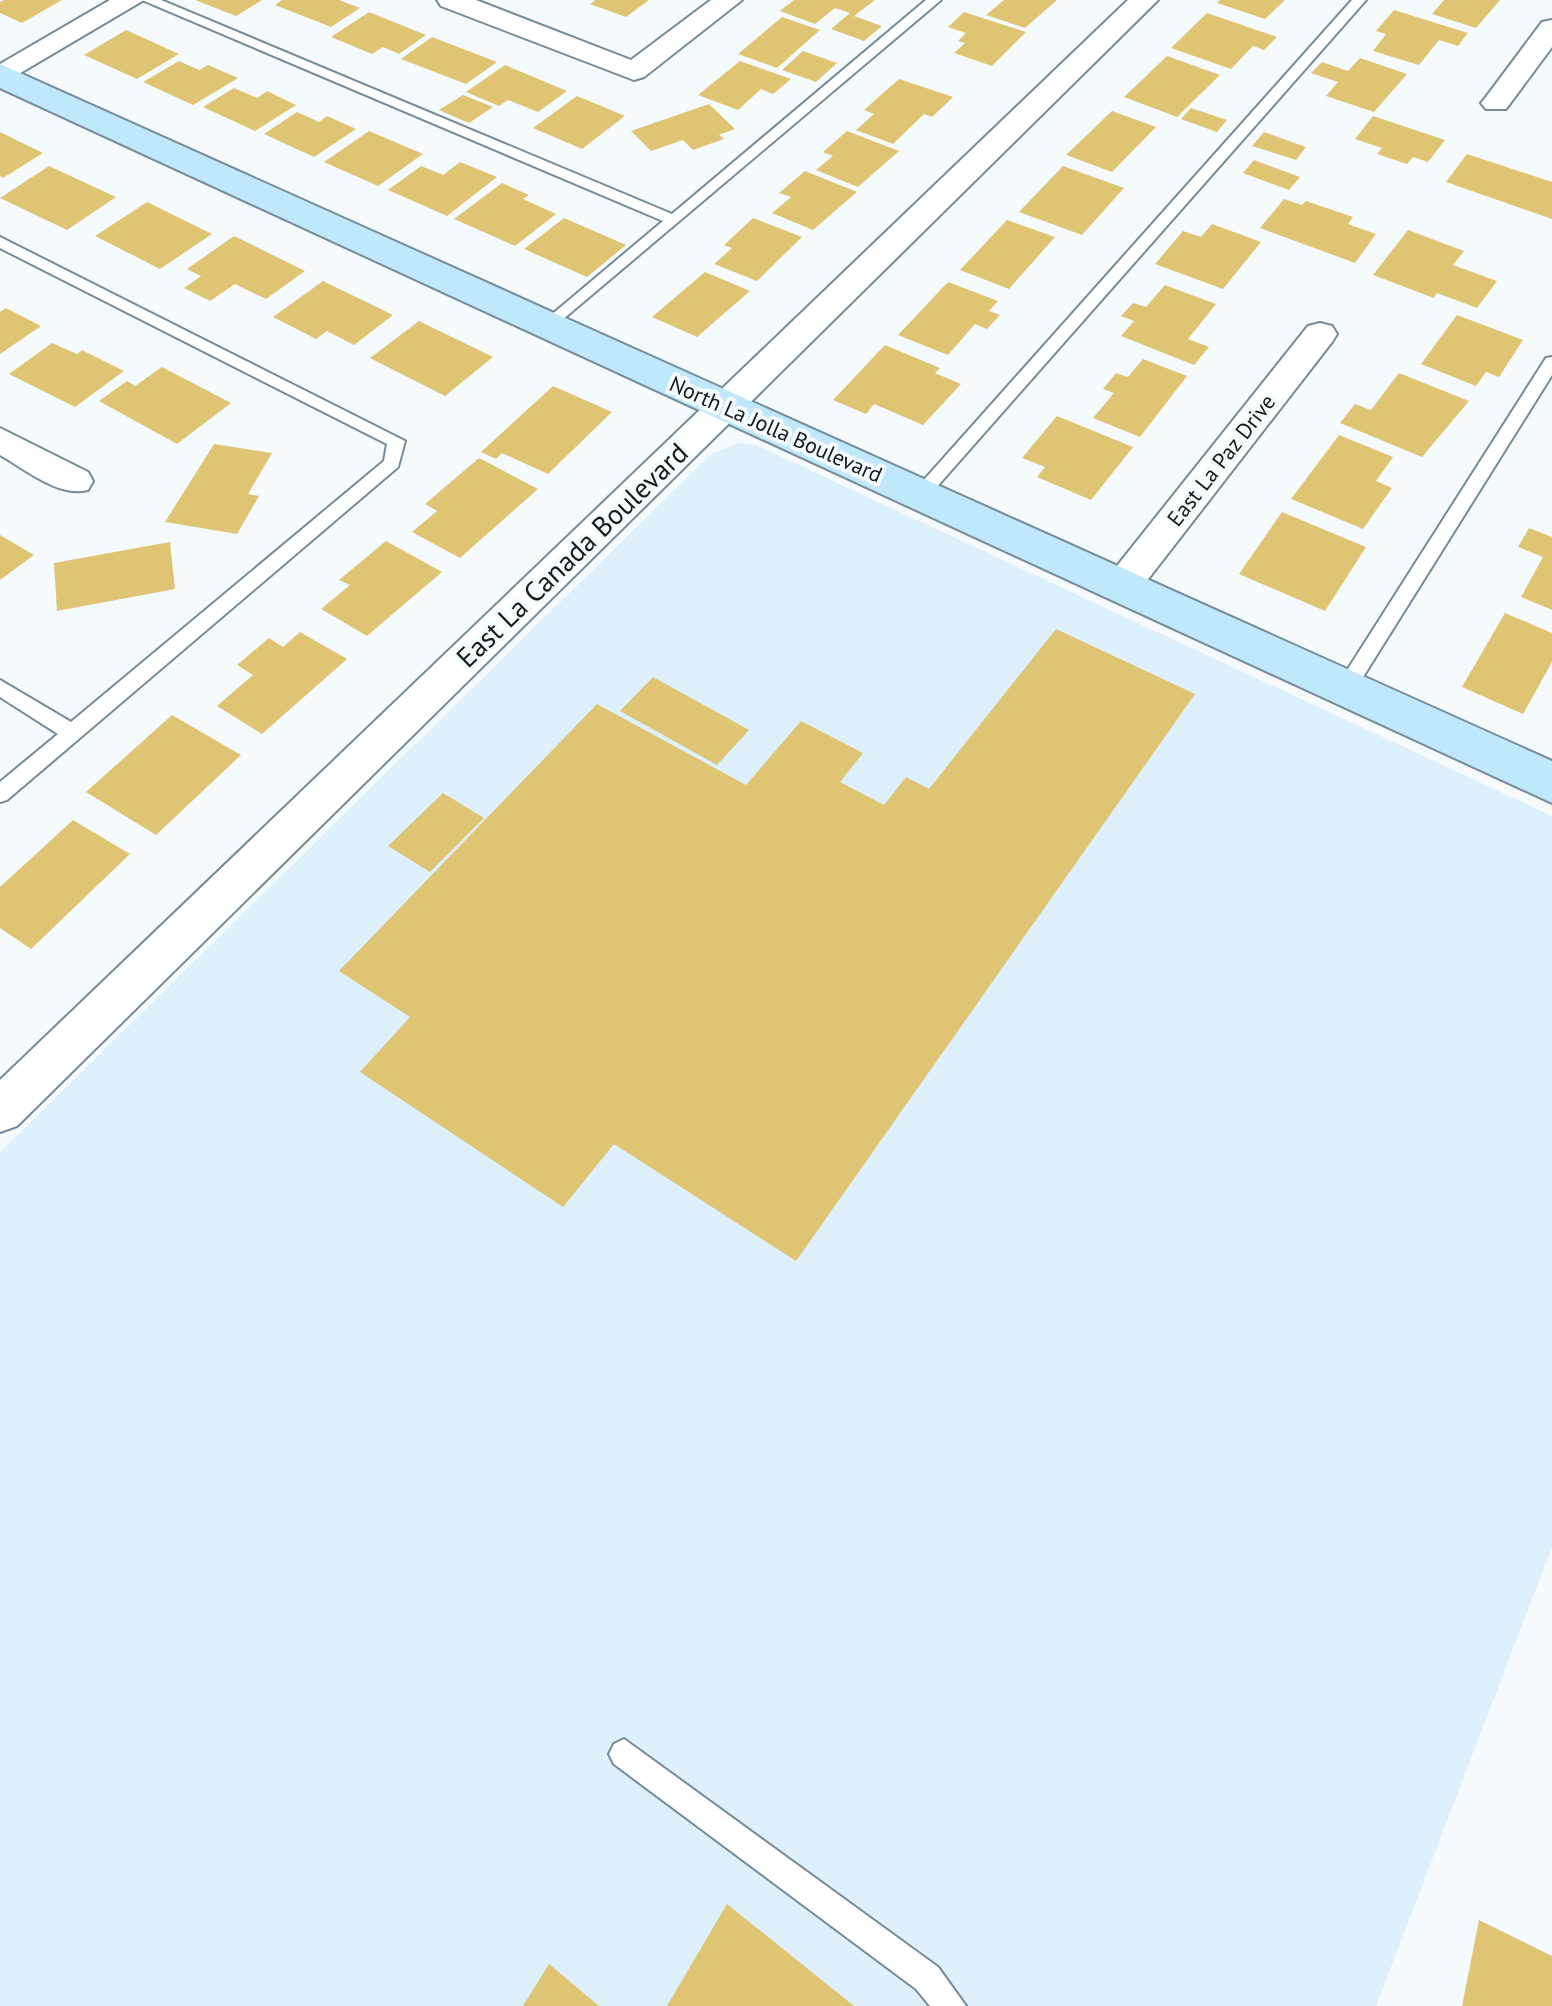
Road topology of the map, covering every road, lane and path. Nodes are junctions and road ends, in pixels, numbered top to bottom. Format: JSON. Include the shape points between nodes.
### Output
{"nodes":[{"id":1,"x":130,"y":0,"type":"edge"},
{"id":2,"x":149,"y":0,"type":"edge"},
{"id":3,"x":451,"y":0,"type":"edge"},
{"id":4,"x":728,"y":0,"type":"edge"},
{"id":5,"x":934,"y":0,"type":"edge"},
{"id":6,"x":1144,"y":0,"type":"edge"},
{"id":7,"x":1360,"y":0,"type":"edge"},
{"id":8,"x":1552,"y":28,"type":"edge"},
{"id":9,"x":0,"y":76,"type":"edge"},
{"id":10,"x":1496,"y":103,"type":"dead end"},
{"id":11,"x":674,"y":220,"type":"junction"},
{"id":12,"x":0,"y":242,"type":"edge"},
{"id":13,"x":549,"y":326,"type":"junction"},
{"id":14,"x":1320,"y":334,"type":"dead end"},
{"id":15,"x":1552,"y":362,"type":"edge"},
{"id":16,"x":725,"y":406,"type":"junction"},
{"id":17,"x":0,"y":440,"type":"edge"},
{"id":18,"x":76,"y":481,"type":"dead end"},
{"id":19,"x":920,"y":494,"type":"junction"},
{"id":20,"x":1122,"y":586,"type":"junction"},
{"id":21,"x":0,"y":687,"type":"edge"},
{"id":22,"x":1346,"y":688,"type":"junction"},
{"id":23,"x":72,"y":732,"type":"junction"},
{"id":24,"x":1552,"y":783,"type":"edge"},
{"id":25,"x":0,"y":794,"type":"edge"},
{"id":26,"x":0,"y":1110,"type":"edge"},
{"id":27,"x":624,"y":1754,"type":"dead end"},
{"id":28,"x":950,"y":2006,"type":"edge"}],
"edges":[{"from":1,"to":9,"type":"street"},
{"from":2,"to":11,"type":"lane"},
{"from":3,"to":4,"type":"street","via":[[634,71]]},
{"from":5,"to":11,"type":"lane"},
{"from":6,"to":16,"type":"street","name":"East La Canada Boulevard"},
{"from":7,"to":19,"type":"lane"},
{"from":8,"to":10,"type":"street"},
{"from":9,"to":13,"type":"street","name":"North La Jolla Boulevard"},
{"from":11,"to":13,"type":"lane"},
{"from":12,"to":23,"type":"lane","via":[[396,441],[392,463]]},
{"from":13,"to":16,"type":"street","name":"North La Jolla Boulevard"},
{"from":14,"to":20,"type":"street","name":"East La Paz Drive"},
{"from":15,"to":22,"type":"lane"},
{"from":16,"to":19,"type":"street","name":"North La Jolla Boulevard"},
{"from":16,"to":26,"type":"street","name":"East La Canada Boulevard"},
{"from":17,"to":18,"type":"street"},
{"from":19,"to":20,"type":"street","name":"North La Jolla Boulevard"},
{"from":20,"to":22,"type":"street","name":"North La Jolla Boulevard"},
{"from":21,"to":23,"type":"lane"},
{"from":22,"to":24,"type":"street","name":"North La Jolla Boulevard"},
{"from":23,"to":25,"type":"lane"},
{"from":27,"to":28,"type":"lane","via":[[928,1978]]}]}
